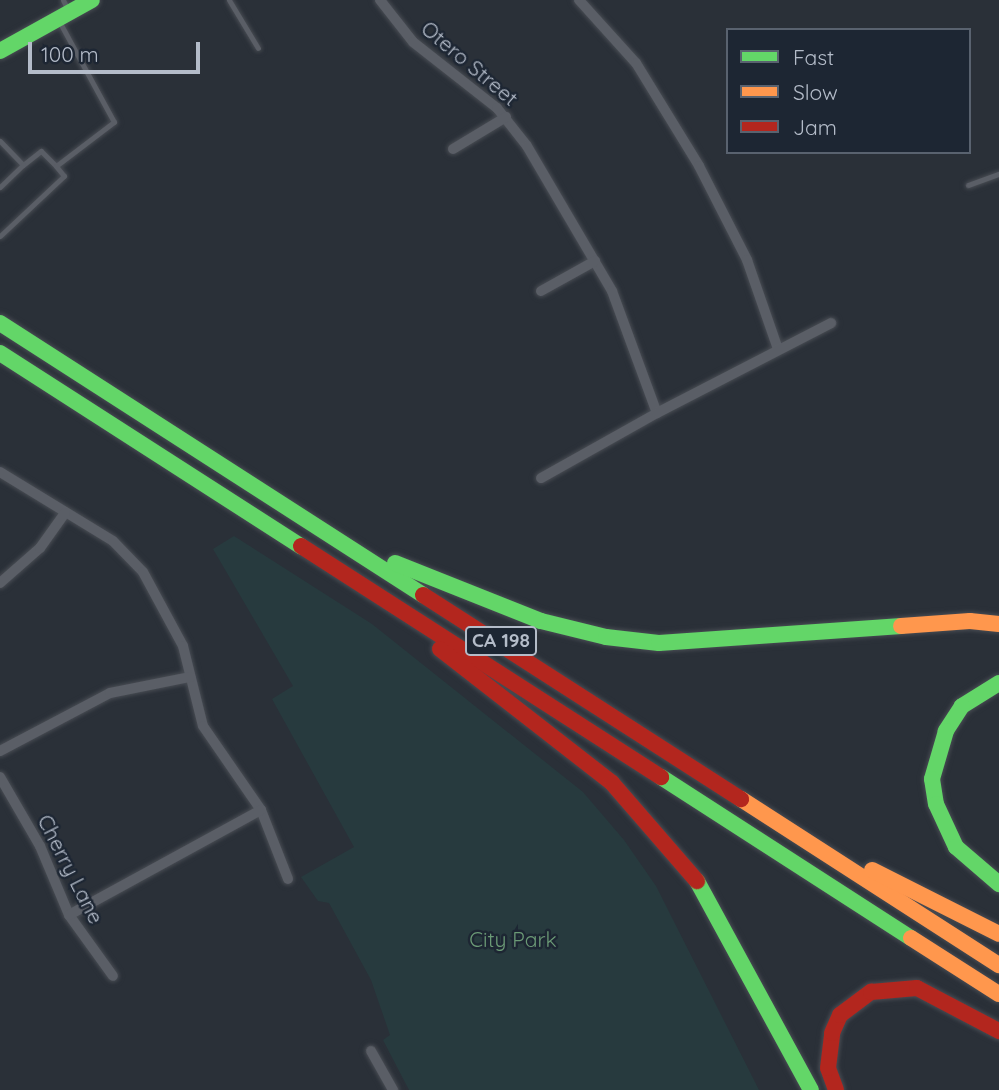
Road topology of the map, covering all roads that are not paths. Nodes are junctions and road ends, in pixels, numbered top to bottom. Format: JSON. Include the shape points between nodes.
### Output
{"nodes":[{"id":1,"x":92,"y":0,"type":"edge"},
{"id":2,"x":229,"y":0,"type":"edge"},
{"id":3,"x":380,"y":0,"type":"edge"},
{"id":4,"x":579,"y":0,"type":"edge"},
{"id":5,"x":63,"y":10,"type":"edge"},
{"id":6,"x":258,"y":48,"type":"dead end"},
{"id":7,"x":0,"y":51,"type":"edge"},
{"id":8,"x":506,"y":117,"type":"junction"},
{"id":9,"x":0,"y":141,"type":"edge"},
{"id":10,"x":453,"y":149,"type":"dead end"},
{"id":11,"x":23,"y":166,"type":"junction"},
{"id":12,"x":56,"y":166,"type":"junction"},
{"id":13,"x":999,"y":174,"type":"edge"},
{"id":14,"x":968,"y":185,"type":"dead end"},
{"id":15,"x":0,"y":187,"type":"edge"},
{"id":16,"x":0,"y":236,"type":"edge"},
{"id":17,"x":595,"y":261,"type":"junction"},
{"id":18,"x":541,"y":291,"type":"dead end"},
{"id":19,"x":0,"y":323,"type":"edge"},
{"id":20,"x":831,"y":323,"type":"dead end"},
{"id":21,"x":778,"y":349,"type":"junction"},
{"id":22,"x":0,"y":352,"type":"edge"},
{"id":23,"x":657,"y":413,"type":"junction"},
{"id":24,"x":0,"y":472,"type":"edge"},
{"id":25,"x":541,"y":478,"type":"dead end"},
{"id":26,"x":65,"y":513,"type":"junction"},
{"id":27,"x":330,"y":534,"type":"junction"},
{"id":28,"x":0,"y":583,"type":"edge"},
{"id":29,"x":396,"y":607,"type":"junction"},
{"id":30,"x":999,"y":624,"type":"edge"},
{"id":31,"x":190,"y":677,"type":"junction"},
{"id":32,"x":999,"y":683,"type":"edge"},
{"id":33,"x":0,"y":751,"type":"edge"},
{"id":34,"x":0,"y":777,"type":"edge"},
{"id":35,"x":261,"y":810,"type":"junction"},
{"id":36,"x":781,"y":824,"type":"junction"},
{"id":37,"x":288,"y":879,"type":"dead end"},
{"id":38,"x":999,"y":884,"type":"edge"},
{"id":39,"x":69,"y":915,"type":"junction"},
{"id":40,"x":999,"y":934,"type":"edge"},
{"id":41,"x":999,"y":965,"type":"edge"},
{"id":42,"x":113,"y":976,"type":"dead end"},
{"id":43,"x":999,"y":994,"type":"edge"},
{"id":44,"x":999,"y":1031,"type":"edge"},
{"id":45,"x":371,"y":1051,"type":"dead end"},
{"id":46,"x":393,"y":1090,"type":"edge"},
{"id":47,"x":811,"y":1090,"type":"edge"},
{"id":48,"x":836,"y":1090,"type":"edge"}],
"edges":[{"from":1,"to":5,"type":"main road"},
{"from":2,"to":6,"type":"lane"},
{"from":3,"to":8,"type":"street","name":"Otero Street","via":[[413,42]]},
{"from":4,"to":21,"type":"street","via":[[630,55],[699,166],[747,260]]},
{"from":5,"to":7,"type":"main road"},
{"from":5,"to":12,"type":"lane","via":[[114,122]]},
{"from":8,"to":10,"type":"street"},
{"from":8,"to":17,"type":"street","name":"Otero Street"},
{"from":9,"to":11,"type":"lane"},
{"from":11,"to":12,"type":"lane","via":[[41,151]]},
{"from":11,"to":15,"type":"lane"},
{"from":12,"to":16,"type":"lane","via":[[64,176]]},
{"from":13,"to":14,"type":"lane"},
{"from":17,"to":18,"type":"street"},
{"from":17,"to":23,"type":"street","name":"Otero Street","via":[[624,320]]},
{"from":19,"to":27,"type":"main road","number":"CA 198"},
{"from":20,"to":21,"type":"street"},
{"from":21,"to":23,"type":"street"},
{"from":22,"to":29,"type":"main road","number":"CA 198"},
{"from":23,"to":25,"type":"street"},
{"from":24,"to":26,"type":"street"},
{"from":26,"to":28,"type":"street","via":[[40,548]]},
{"from":26,"to":31,"type":"street","via":[[113,541],[143,572],[173,621]]},
{"from":27,"to":30,"type":"main road","via":[[450,588],[541,621],[606,637],[700,643],[970,621]]},
{"from":27,"to":36,"type":"main road","number":"CA 198"},
{"from":29,"to":43,"type":"main road","number":"CA 198"},
{"from":29,"to":47,"type":"main road","via":[[441,650],[612,783],[670,845],[708,896]]},
{"from":31,"to":33,"type":"street","via":[[110,693]]},
{"from":31,"to":35,"type":"street","via":[[203,726]]},
{"from":32,"to":38,"type":"main road","via":[[962,706],[946,731],[932,779],[936,804],[956,847]]},
{"from":34,"to":39,"type":"street","name":"Cherry Lane","via":[[40,846]]},
{"from":35,"to":37,"type":"street"},
{"from":35,"to":39,"type":"street"},
{"from":36,"to":40,"type":"main road","number":"CA 198"},
{"from":36,"to":41,"type":"main road","number":"CA 198"},
{"from":39,"to":42,"type":"street","name":"Cherry Lane"},
{"from":44,"to":48,"type":"main road","via":[[917,989],[871,992],[841,1015],[832,1033],[828,1068]]},
{"from":45,"to":46,"type":"street"}]}
